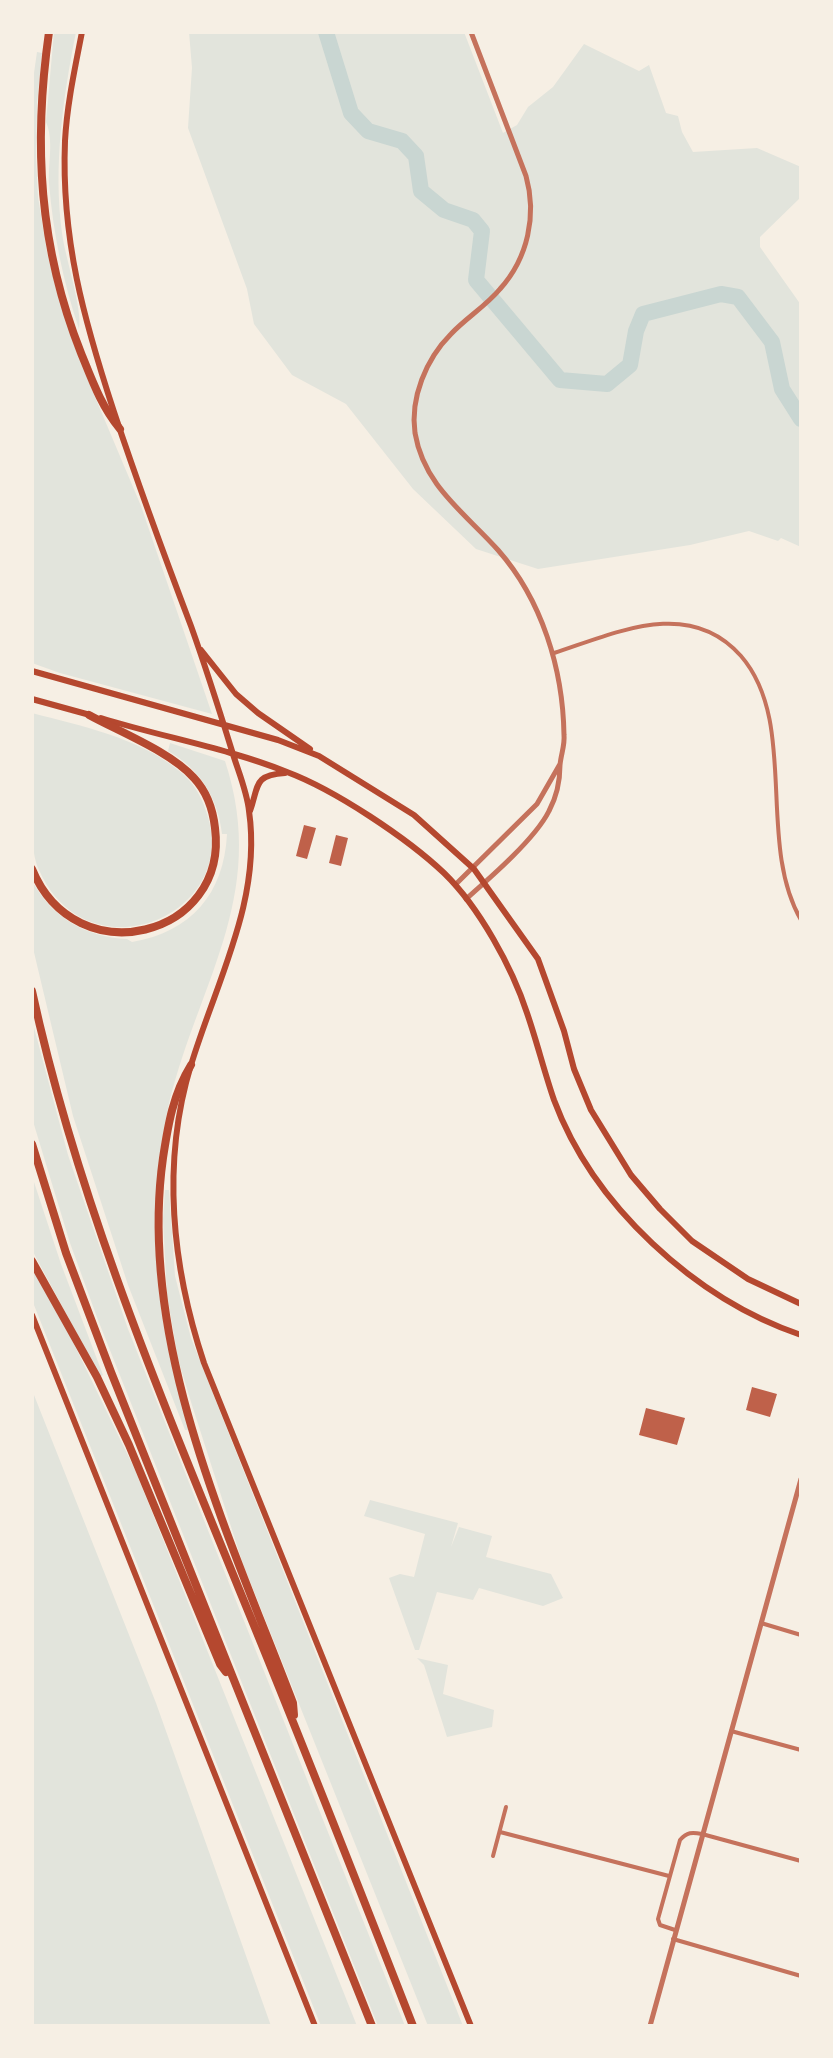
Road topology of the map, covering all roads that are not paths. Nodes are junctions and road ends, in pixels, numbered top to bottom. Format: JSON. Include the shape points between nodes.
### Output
{"nodes":[{"id":1,"x":49,"y":32,"type":"edge"},
{"id":2,"x":82,"y":32,"type":"edge"},
{"id":3,"x":471,"y":32,"type":"edge"},
{"id":4,"x":120,"y":429,"type":"junction"},
{"id":5,"x":198,"y":646,"type":"junction"},
{"id":6,"x":554,"y":653,"type":"junction"},
{"id":7,"x":32,"y":671,"type":"edge"},
{"id":8,"x":32,"y":699,"type":"edge"},
{"id":9,"x":89,"y":715,"type":"junction"},
{"id":10,"x":224,"y":724,"type":"junction"},
{"id":11,"x":233,"y":755,"type":"junction"},
{"id":12,"x":319,"y":756,"type":"junction"},
{"id":13,"x":560,"y":764,"type":"junction"},
{"id":14,"x":290,"y":773,"type":"junction"},
{"id":15,"x":250,"y":811,"type":"junction"},
{"id":16,"x":32,"y":869,"type":"edge"},
{"id":17,"x":474,"y":869,"type":"junction"},
{"id":18,"x":484,"y":883,"type":"junction"},
{"id":19,"x":455,"y":885,"type":"junction"},
{"id":20,"x":466,"y":899,"type":"junction"},
{"id":21,"x":801,"y":920,"type":"edge"},
{"id":22,"x":32,"y":991,"type":"edge"},
{"id":23,"x":191,"y":1065,"type":"junction"},
{"id":24,"x":32,"y":1144,"type":"edge"},
{"id":25,"x":32,"y":1261,"type":"edge"},
{"id":26,"x":801,"y":1304,"type":"edge"},
{"id":27,"x":32,"y":1315,"type":"edge"},
{"id":28,"x":801,"y":1335,"type":"edge"},
{"id":29,"x":801,"y":1479,"type":"edge"},
{"id":30,"x":791,"y":1515,"type":"junction"},
{"id":31,"x":801,"y":1518,"type":"edge"},
{"id":32,"x":761,"y":1623,"type":"junction"},
{"id":33,"x":801,"y":1635,"type":"edge"},
{"id":34,"x":234,"y":1684,"type":"junction"},
{"id":35,"x":295,"y":1723,"type":"junction"},
{"id":36,"x":731,"y":1731,"type":"junction"},
{"id":37,"x":801,"y":1750,"type":"edge"},
{"id":38,"x":506,"y":1807,"type":"dead end"},
{"id":39,"x":500,"y":1832,"type":"junction"},
{"id":40,"x":702,"y":1834,"type":"junction"},
{"id":41,"x":493,"y":1856,"type":"dead end"},
{"id":42,"x":801,"y":1861,"type":"edge"},
{"id":43,"x":669,"y":1876,"type":"junction"},
{"id":44,"x":675,"y":1930,"type":"junction"},
{"id":45,"x":673,"y":1939,"type":"junction"},
{"id":46,"x":801,"y":1976,"type":"edge"},
{"id":47,"x":315,"y":2026,"type":"edge"},
{"id":48,"x":372,"y":2026,"type":"edge"},
{"id":49,"x":413,"y":2026,"type":"edge"},
{"id":50,"x":471,"y":2026,"type":"edge"},
{"id":51,"x":650,"y":2026,"type":"edge"}],
"edges":[{"from":1,"to":4,"type":"highway","via":[[39,148],[49,244],[73,331],[105,411]]},
{"from":2,"to":4,"type":"main road","via":[[66,128],[67,217],[80,301]]},
{"from":3,"to":6,"type":"street","via":[[531,195],[527,240],[500,289],[436,352],[419,387],[414,420],[428,472],[515,574]]},
{"from":4,"to":5,"type":"main road"},
{"from":5,"to":10,"type":"main road"},
{"from":5,"to":12,"type":"main road","via":[[236,694]]},
{"from":6,"to":13,"type":"street","via":[[565,738]]},
{"from":6,"to":21,"type":"street","via":[[666,623],[703,628],[736,650],[755,675],[767,704],[781,857]]},
{"from":7,"to":10,"type":"main road"},
{"from":8,"to":9,"type":"main road"},
{"from":9,"to":11,"type":"main road"},
{"from":9,"to":16,"type":"highway","via":[[161,753],[196,779],[214,816],[214,860],[207,882],[177,916],[138,932],[118,933],[98,931],[63,913]]},
{"from":10,"to":11,"type":"main road"},
{"from":10,"to":12,"type":"main road"},
{"from":11,"to":14,"type":"main road"},
{"from":11,"to":15,"type":"main road"},
{"from":12,"to":17,"type":"main road","via":[[414,815]]},
{"from":13,"to":17,"type":"street","via":[[537,804]]},
{"from":13,"to":18,"type":"street","via":[[561,778],[549,812]]},
{"from":14,"to":15,"type":"main road","via":[[260,780]]},
{"from":14,"to":19,"type":"main road","via":[[377,822]]},
{"from":15,"to":23,"type":"main road","via":[[244,908]]},
{"from":17,"to":18,"type":"main road"},
{"from":17,"to":19,"type":"street"},
{"from":18,"to":20,"type":"street"},
{"from":18,"to":26,"type":"main road","via":[[538,959],[591,1110],[631,1175],[692,1241],[748,1279]]},
{"from":19,"to":20,"type":"main road"},
{"from":20,"to":28,"type":"main road","via":[[514,978],[567,1132],[594,1177],[675,1263],[730,1304]]},
{"from":22,"to":35,"type":"highway","via":[[70,1142],[110,1263]]},
{"from":23,"to":35,"type":"highway","via":[[178,1087],[158,1203],[168,1334],[221,1515],[293,1703]]},
{"from":23,"to":50,"type":"main road","via":[[173,1184],[175,1246],[187,1308],[204,1363]]},
{"from":24,"to":34,"type":"highway","via":[[88,1314]]},
{"from":25,"to":34,"type":"highway","via":[[97,1377],[220,1664]]},
{"from":27,"to":47,"type":"main road"},
{"from":29,"to":30,"type":"street"},
{"from":30,"to":31,"type":"street"},
{"from":30,"to":32,"type":"street"},
{"from":32,"to":33,"type":"street"},
{"from":32,"to":36,"type":"street"},
{"from":34,"to":48,"type":"highway"},
{"from":35,"to":49,"type":"highway"},
{"from":36,"to":37,"type":"street"},
{"from":36,"to":40,"type":"street"},
{"from":38,"to":39,"type":"street"},
{"from":39,"to":41,"type":"street"},
{"from":39,"to":43,"type":"street"},
{"from":40,"to":42,"type":"street"},
{"from":40,"to":43,"type":"street","via":[[692,1832],[680,1840]]},
{"from":40,"to":44,"type":"street"},
{"from":43,"to":44,"type":"street","via":[[658,1919]]},
{"from":44,"to":45,"type":"street"},
{"from":45,"to":46,"type":"street"},
{"from":45,"to":51,"type":"street"}]}
